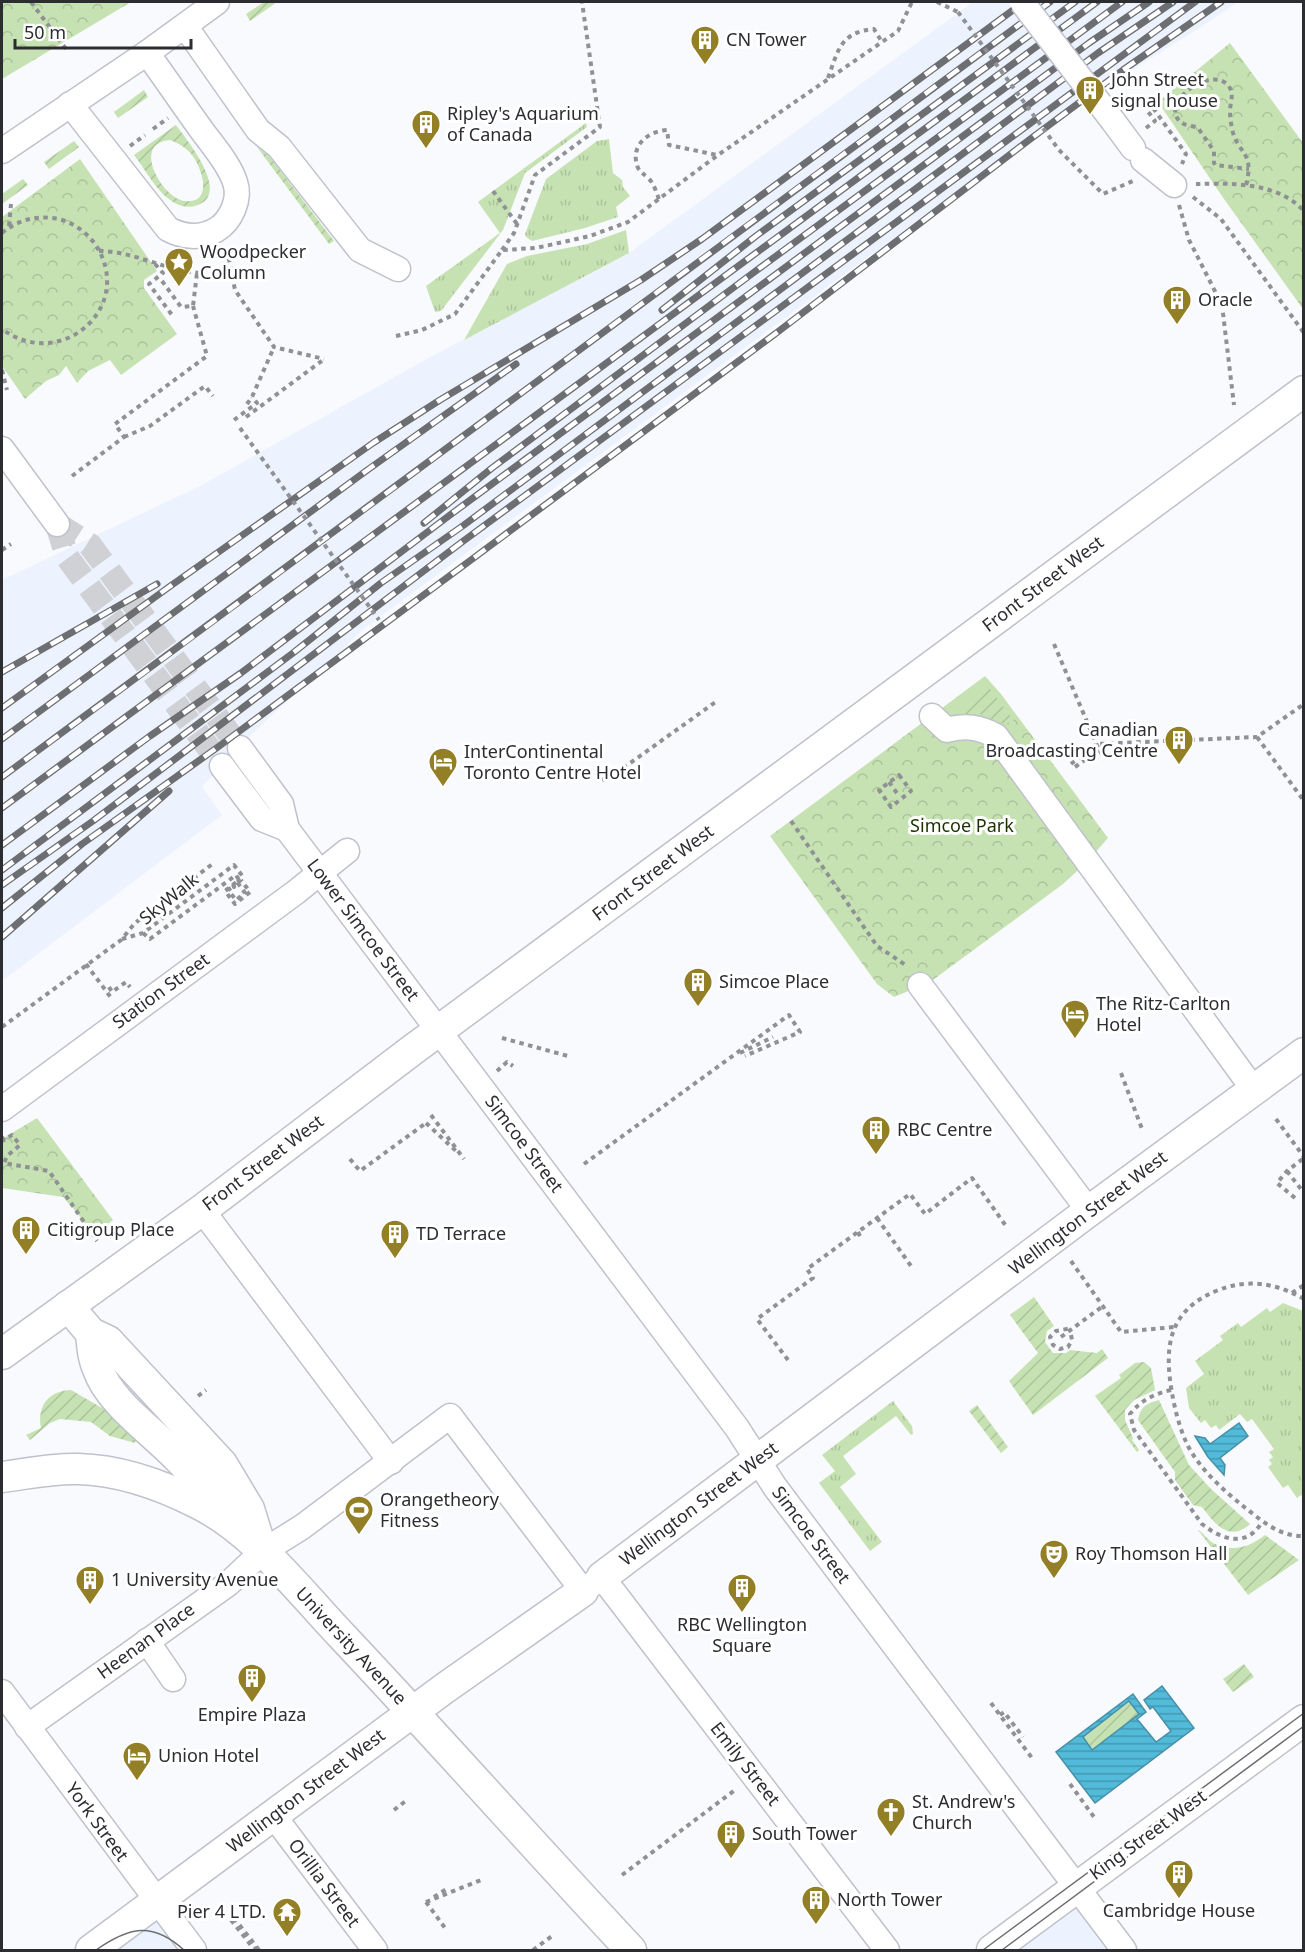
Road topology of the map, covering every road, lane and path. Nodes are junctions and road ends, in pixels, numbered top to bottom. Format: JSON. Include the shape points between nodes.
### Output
{"nodes":[{"id":1,"x":31,"y":2,"type":"edge"},
{"id":2,"x":217,"y":2,"type":"edge"},
{"id":3,"x":582,"y":2,"type":"edge"},
{"id":4,"x":912,"y":2,"type":"edge"},
{"id":5,"x":937,"y":2,"type":"edge"},
{"id":6,"x":1022,"y":2,"type":"edge"},
{"id":7,"x":185,"y":26,"type":"junction"},
{"id":8,"x":882,"y":42,"type":"junction"},
{"id":9,"x":66,"y":49,"type":"dead end"},
{"id":10,"x":147,"y":53,"type":"junction"},
{"id":11,"x":828,"y":79,"type":"junction"},
{"id":12,"x":70,"y":104,"type":"junction"},
{"id":13,"x":168,"y":118,"type":"dead end"},
{"id":14,"x":153,"y":129,"type":"dead end"},
{"id":15,"x":145,"y":135,"type":"dead end"},
{"id":16,"x":129,"y":146,"type":"dead end"},
{"id":17,"x":2,"y":151,"type":"edge"},
{"id":18,"x":718,"y":155,"type":"junction"},
{"id":19,"x":1147,"y":161,"type":"junction"},
{"id":20,"x":1249,"y":169,"type":"junction"},
{"id":21,"x":1246,"y":185,"type":"junction"},
{"id":22,"x":493,"y":191,"type":"dead end"},
{"id":23,"x":660,"y":199,"type":"junction"},
{"id":24,"x":11,"y":204,"type":"dead end"},
{"id":25,"x":1304,"y":211,"type":"edge"},
{"id":26,"x":518,"y":225,"type":"junction"},
{"id":27,"x":9,"y":227,"type":"junction"},
{"id":28,"x":2,"y":233,"type":"edge"},
{"id":29,"x":226,"y":243,"type":"dead end"},
{"id":30,"x":502,"y":250,"type":"junction"},
{"id":31,"x":99,"y":251,"type":"junction"},
{"id":32,"x":155,"y":264,"type":"junction"},
{"id":33,"x":398,"y":268,"type":"dead end"},
{"id":34,"x":197,"y":273,"type":"junction"},
{"id":35,"x":203,"y":273,"type":"dead end"},
{"id":36,"x":162,"y":280,"type":"dead end"},
{"id":37,"x":193,"y":306,"type":"junction"},
{"id":38,"x":172,"y":315,"type":"dead end"},
{"id":39,"x":2,"y":329,"type":"edge"},
{"id":40,"x":1304,"y":333,"type":"edge"},
{"id":41,"x":396,"y":336,"type":"dead end"},
{"id":42,"x":274,"y":347,"type":"junction"},
{"id":43,"x":2,"y":370,"type":"edge"},
{"id":44,"x":7,"y":390,"type":"dead end"},
{"id":45,"x":1304,"y":391,"type":"edge"},
{"id":46,"x":213,"y":396,"type":"dead end"},
{"id":47,"x":252,"y":397,"type":"junction"},
{"id":48,"x":247,"y":404,"type":"dead end"},
{"id":49,"x":1234,"y":405,"type":"dead end"},
{"id":50,"x":246,"y":417,"type":"dead end"},
{"id":51,"x":234,"y":420,"type":"dead end"},
{"id":52,"x":240,"y":428,"type":"dead end"},
{"id":53,"x":124,"y":437,"type":"junction"},
{"id":54,"x":2,"y":449,"type":"edge"},
{"id":55,"x":72,"y":476,"type":"dead end"},
{"id":56,"x":57,"y":524,"type":"dead end"},
{"id":57,"x":10,"y":544,"type":"dead end"},
{"id":58,"x":2,"y":550,"type":"edge"},
{"id":59,"x":379,"y":620,"type":"dead end"},
{"id":60,"x":1054,"y":644,"type":"dead end"},
{"id":61,"x":717,"y":701,"type":"dead end"},
{"id":62,"x":1304,"y":704,"type":"edge"},
{"id":63,"x":932,"y":716,"type":"dead end"},
{"id":64,"x":1257,"y":737,"type":"junction"},
{"id":65,"x":1097,"y":744,"type":"junction"},
{"id":66,"x":240,"y":748,"type":"tunnel mouth"},
{"id":67,"x":1099,"y":750,"type":"junction"},
{"id":68,"x":1103,"y":755,"type":"dead end"},
{"id":69,"x":222,"y":766,"type":"tunnel mouth"},
{"id":70,"x":597,"y":770,"type":"dead end"},
{"id":71,"x":889,"y":782,"type":"junction"},
{"id":72,"x":899,"y":796,"type":"dead end"},
{"id":73,"x":1304,"y":801,"type":"edge"},
{"id":74,"x":791,"y":821,"type":"dead end"},
{"id":75,"x":287,"y":829,"type":"junction"},
{"id":76,"x":347,"y":851,"type":"dead end"},
{"id":77,"x":215,"y":862,"type":"dead end"},
{"id":78,"x":320,"y":872,"type":"junction"},
{"id":79,"x":237,"y":882,"type":"junction"},
{"id":80,"x":253,"y":899,"type":"dead end"},
{"id":81,"x":143,"y":933,"type":"junction"},
{"id":82,"x":121,"y":940,"type":"junction"},
{"id":83,"x":86,"y":964,"type":"junction"},
{"id":84,"x":920,"y":985,"type":"joint"},
{"id":85,"x":113,"y":1000,"type":"dead end"},
{"id":86,"x":2,"y":1027,"type":"edge"},
{"id":87,"x":438,"y":1030,"type":"junction"},
{"id":88,"x":773,"y":1037,"type":"dead end"},
{"id":89,"x":502,"y":1038,"type":"dead end"},
{"id":90,"x":1304,"y":1053,"type":"edge"},
{"id":91,"x":568,"y":1056,"type":"dead end"},
{"id":92,"x":745,"y":1056,"type":"dead end"},
{"id":93,"x":729,"y":1059,"type":"junction"},
{"id":94,"x":507,"y":1062,"type":"dead end"},
{"id":95,"x":513,"y":1066,"type":"dead end"},
{"id":96,"x":1121,"y":1073,"type":"dead end"},
{"id":97,"x":1254,"y":1090,"type":"junction"},
{"id":98,"x":2,"y":1109,"type":"edge"},
{"id":99,"x":1276,"y":1119,"type":"dead end"},
{"id":100,"x":426,"y":1123,"type":"junction"},
{"id":101,"x":1142,"y":1129,"type":"dead end"},
{"id":102,"x":2,"y":1137,"type":"edge"},
{"id":103,"x":1304,"y":1158,"type":"edge"},
{"id":104,"x":350,"y":1159,"type":"dead end"},
{"id":105,"x":585,"y":1164,"type":"dead end"},
{"id":106,"x":1287,"y":1170,"type":"junction"},
{"id":107,"x":1304,"y":1193,"type":"edge"},
{"id":108,"x":1295,"y":1198,"type":"dead end"},
{"id":109,"x":202,"y":1210,"type":"junction"},
{"id":110,"x":1089,"y":1211,"type":"junction"},
{"id":111,"x":877,"y":1218,"type":"junction"},
{"id":112,"x":1006,"y":1226,"type":"dead end"},
{"id":113,"x":858,"y":1232,"type":"junction"},
{"id":114,"x":861,"y":1238,"type":"dead end"},
{"id":115,"x":97,"y":1241,"type":"dead end"},
{"id":116,"x":1071,"y":1261,"type":"dead end"},
{"id":117,"x":911,"y":1266,"type":"dead end"},
{"id":118,"x":1304,"y":1285,"type":"edge"},
{"id":119,"x":1292,"y":1293,"type":"junction"},
{"id":120,"x":1304,"y":1299,"type":"edge"},
{"id":121,"x":68,"y":1306,"type":"junction"},
{"id":122,"x":1103,"y":1306,"type":"junction"},
{"id":123,"x":1174,"y":1327,"type":"junction"},
{"id":124,"x":1072,"y":1328,"type":"junction"},
{"id":125,"x":91,"y":1333,"type":"junction"},
{"id":126,"x":1071,"y":1335,"type":"dead end"},
{"id":127,"x":1061,"y":1338,"type":"dead end"},
{"id":128,"x":2,"y":1354,"type":"edge"},
{"id":129,"x":788,"y":1360,"type":"dead end"},
{"id":130,"x":206,"y":1390,"type":"dead end"},
{"id":131,"x":1171,"y":1390,"type":"junction"},
{"id":132,"x":198,"y":1396,"type":"dead end"},
{"id":133,"x":757,"y":1460,"type":"junction"},
{"id":134,"x":391,"y":1462,"type":"junction"},
{"id":135,"x":2,"y":1477,"type":"edge"},
{"id":136,"x":220,"y":1516,"type":"junction"},
{"id":137,"x":1262,"y":1522,"type":"junction"},
{"id":138,"x":1304,"y":1536,"type":"edge"},
{"id":139,"x":262,"y":1552,"type":"junction"},
{"id":140,"x":593,"y":1584,"type":"junction"},
{"id":141,"x":147,"y":1641,"type":"junction"},
{"id":142,"x":173,"y":1678,"type":"dead end"},
{"id":143,"x":2,"y":1692,"type":"edge"},
{"id":144,"x":991,"y":1703,"type":"dead end"},
{"id":145,"x":413,"y":1712,"type":"junction"},
{"id":146,"x":1000,"y":1715,"type":"junction"},
{"id":147,"x":1304,"y":1720,"type":"edge"},
{"id":148,"x":27,"y":1727,"type":"junction"},
{"id":149,"x":1023,"y":1737,"type":"dead end"},
{"id":150,"x":1032,"y":1758,"type":"dead end"},
{"id":151,"x":1070,"y":1785,"type":"dead end"},
{"id":152,"x":741,"y":1786,"type":"dead end"},
{"id":153,"x":407,"y":1800,"type":"dead end"},
{"id":154,"x":394,"y":1810,"type":"dead end"},
{"id":155,"x":273,"y":1815,"type":"junction"},
{"id":156,"x":1094,"y":1817,"type":"dead end"},
{"id":157,"x":622,"y":1875,"type":"dead end"},
{"id":158,"x":481,"y":1880,"type":"dead end"},
{"id":159,"x":448,"y":1887,"type":"dead end"},
{"id":160,"x":1078,"y":1887,"type":"junction"},
{"id":161,"x":157,"y":1902,"type":"junction"},
{"id":162,"x":426,"y":1902,"type":"junction"},
{"id":163,"x":232,"y":1919,"type":"dead end"},
{"id":164,"x":445,"y":1928,"type":"dead end"},
{"id":165,"x":552,"y":1936,"type":"dead end"},
{"id":166,"x":257,"y":1949,"type":"edge"},
{"id":167,"x":91,"y":1950,"type":"edge"},
{"id":168,"x":194,"y":1950,"type":"edge"},
{"id":169,"x":375,"y":1950,"type":"edge"},
{"id":170,"x":533,"y":1950,"type":"edge"},
{"id":171,"x":631,"y":1950,"type":"edge"},
{"id":172,"x":887,"y":1950,"type":"edge"},
{"id":173,"x":992,"y":1950,"type":"edge"},
{"id":174,"x":1124,"y":1950,"type":"edge"}],
"edges":[{"from":1,"to":9,"type":"path"},
{"from":2,"to":7,"type":"street"},
{"from":3,"to":26,"type":"path","via":[[600,127],[535,175]]},
{"from":4,"to":8,"type":"path","via":[[898,31]]},
{"from":5,"to":19,"type":"path","bridge":true,"via":[[958,12],[1059,150],[1103,194]]},
{"from":6,"to":19,"type":"street","bridge":true},
{"from":7,"to":10,"type":"street"},
{"from":7,"to":33,"type":"street","via":[[258,130],[279,147],[360,250]]},
{"from":8,"to":11,"type":"path"},
{"from":8,"to":11,"type":"path","via":[[874,29],[860,30],[840,44]]},
{"from":10,"to":12,"type":"street"},
{"from":10,"to":12,"type":"street","via":[[224,161],[235,183],[234,208],[220,227],[203,236],[179,235],[168,229]]},
{"from":11,"to":18,"type":"path"},
{"from":12,"to":17,"type":"street"},
{"from":13,"to":14,"type":"path"},
{"from":15,"to":16,"type":"path"},
{"from":18,"to":23,"type":"path"},
{"from":18,"to":23,"type":"path","via":[[669,145],[667,130],[649,134],[637,148],[638,166]]},
{"from":19,"to":19,"type":"path","via":[[1186,154],[1146,98],[1141,102],[1155,121]]},
{"from":19,"to":21,"type":"path","via":[[1215,183]]},
{"from":19,"to":40,"type":"path","via":[[1218,215]]},
{"from":19,"to":49,"type":"path","via":[[1222,306]]},
{"from":20,"to":20,"type":"path","via":[[1249,160],[1232,130],[1230,88],[1217,80],[1193,86],[1176,105],[1178,117],[1183,124],[1198,128],[1214,151],[1215,165]]},
{"from":20,"to":21,"type":"path"},
{"from":21,"to":25,"type":"path","via":[[1280,194]]},
{"from":22,"to":26,"type":"path"},
{"from":23,"to":30,"type":"path","via":[[628,222],[590,236],[536,248]]},
{"from":24,"to":27,"type":"path"},
{"from":26,"to":30,"type":"path"},
{"from":27,"to":28,"type":"path"},
{"from":27,"to":31,"type":"path","via":[[22,221],[52,218],[80,228]]},
{"from":29,"to":42,"type":"path","via":[[235,290]]},
{"from":30,"to":41,"type":"path","via":[[455,314],[422,330]]},
{"from":31,"to":32,"type":"path","via":[[114,251]]},
{"from":31,"to":39,"type":"path","via":[[106,272],[105,294],[93,320],[82,331],[62,341],[40,344],[25,342]]},
{"from":32,"to":34,"type":"path"},
{"from":32,"to":38,"type":"path","via":[[163,273],[149,284]]},
{"from":34,"to":35,"type":"path"},
{"from":34,"to":37,"type":"path"},
{"from":36,"to":37,"type":"path","via":[[181,307]]},
{"from":37,"to":53,"type":"path","via":[[207,356],[115,424]]},
{"from":42,"to":47,"type":"path"},
{"from":42,"to":50,"type":"path","via":[[324,359]]},
{"from":43,"to":44,"type":"path"},
{"from":45,"to":87,"type":"main road","name":"Front Street West"},
{"from":46,"to":53,"type":"path","via":[[205,386],[150,426]]},
{"from":47,"to":48,"type":"path"},
{"from":47,"to":51,"type":"path","via":[[257,403]]},
{"from":52,"to":59,"type":"path","bridge":true},
{"from":53,"to":55,"type":"path"},
{"from":54,"to":56,"type":"street"},
{"from":57,"to":58,"type":"path"},
{"from":60,"to":65,"type":"path"},
{"from":61,"to":70,"type":"path","via":[[605,780]]},
{"from":62,"to":64,"type":"path"},
{"from":63,"to":97,"type":"street","via":[[947,730],[963,726],[980,728],[996,736]]},
{"from":64,"to":65,"type":"path"},
{"from":64,"to":73,"type":"path"},
{"from":65,"to":67,"type":"path"},
{"from":65,"to":67,"type":"path","via":[[1073,766]]},
{"from":66,"to":75,"type":"street","name":"Lower Simcoe Street","via":[[281,804]]},
{"from":67,"to":68,"type":"path"},
{"from":69,"to":75,"type":"street","name":"Lower Simcoe Street","via":[[262,819]]},
{"from":71,"to":71,"type":"path","via":[[879,790],[891,807],[911,791],[899,775]]},
{"from":71,"to":72,"type":"path"},
{"from":74,"to":84,"type":"path","via":[[877,946],[904,963]]},
{"from":75,"to":78,"type":"street","name":"Lower Simcoe Street"},
{"from":76,"to":78,"type":"street","name":"Station Street"},
{"from":77,"to":82,"type":"path","name":"SkyWalk","via":[[135,923]]},
{"from":78,"to":87,"type":"street","name":"Lower Simcoe Street"},
{"from":78,"to":98,"type":"street","name":"Station Street"},
{"from":79,"to":79,"type":"path","via":[[250,892],[235,904],[225,891]]},
{"from":79,"to":80,"type":"path"},
{"from":79,"to":81,"type":"path","name":"SkyWalk","via":[[236,875],[150,939]]},
{"from":79,"to":81,"type":"path","name":"SkyWalk","via":[[234,865]]},
{"from":81,"to":82,"type":"path"},
{"from":82,"to":83,"type":"path"},
{"from":83,"to":85,"type":"path"},
{"from":83,"to":86,"type":"path"},
{"from":84,"to":110,"type":"street"},
{"from":87,"to":109,"type":"main road","name":"Front Street West"},
{"from":87,"to":133,"type":"street","name":"Simcoe Street","via":[[737,1428]]},
{"from":88,"to":93,"type":"path"},
{"from":89,"to":91,"type":"path"},
{"from":90,"to":97,"type":"main road","name":"Wellington Street West"},
{"from":92,"to":93,"type":"path","via":[[800,1032],[789,1015]]},
{"from":93,"to":105,"type":"path"},
{"from":94,"to":95,"type":"path"},
{"from":96,"to":101,"type":"path"},
{"from":97,"to":110,"type":"main road","name":"Wellington Street West"},
{"from":99,"to":103,"type":"path"},
{"from":100,"to":100,"type":"path","via":[[431,1134],[431,1124],[431,1115],[464,1159],[434,1130]]},
{"from":100,"to":104,"type":"path","via":[[360,1171]]},
{"from":102,"to":115,"type":"path","via":[[4,1140],[12,1135],[20,1145],[4,1163],[49,1171]]},
{"from":103,"to":106,"type":"path"},
{"from":106,"to":107,"type":"path"},
{"from":106,"to":108,"type":"path","via":[[1277,1183]]},
{"from":109,"to":121,"type":"main road","name":"Front Street West"},
{"from":109,"to":134,"type":"street"},
{"from":110,"to":133,"type":"main road","name":"Wellington Street West"},
{"from":111,"to":112,"type":"path","via":[[910,1194],[925,1214],[972,1178]]},
{"from":111,"to":113,"type":"path"},
{"from":111,"to":117,"type":"path"},
{"from":113,"to":114,"type":"path"},
{"from":113,"to":129,"type":"path","via":[[807,1269],[813,1278],[757,1319]]},
{"from":116,"to":122,"type":"path"},
{"from":118,"to":119,"type":"path"},
{"from":119,"to":120,"type":"path"},
{"from":119,"to":123,"type":"path","via":[[1282,1287],[1252,1282],[1222,1288],[1194,1303]]},
{"from":121,"to":125,"type":"main road"},
{"from":121,"to":128,"type":"main road","name":"Front Street West"},
{"from":122,"to":123,"type":"path","via":[[1121,1332]]},
{"from":122,"to":124,"type":"path"},
{"from":123,"to":131,"type":"path","via":[[1168,1349]]},
{"from":124,"to":126,"type":"path","via":[[1056,1331],[1050,1337],[1060,1349],[1068,1347]]},
{"from":124,"to":127,"type":"path"},
{"from":125,"to":136,"type":"main road","via":[[98,1371],[112,1392],[191,1472]]},
{"from":125,"to":139,"type":"main road","via":[[108,1341],[222,1464],[249,1509]]},
{"from":130,"to":132,"type":"path"},
{"from":131,"to":137,"type":"path","via":[[1188,1446],[1217,1484]]},
{"from":131,"to":137,"type":"path","via":[[1139,1403],[1130,1414],[1134,1430],[1202,1524],[1216,1535],[1230,1540],[1246,1536]]},
{"from":133,"to":140,"type":"main road","name":"Wellington Street West"},
{"from":133,"to":160,"type":"street","name":"Simcoe Street"},
{"from":134,"to":139,"type":"street","name":"Heenan Place"},
{"from":134,"to":140,"type":"street","name":"Emily Street","via":[[450,1416]]},
{"from":135,"to":136,"type":"main road","name":"University Avenue","via":[[76,1469],[103,1471],[177,1493]]},
{"from":136,"to":139,"type":"main road","name":"University Avenue"},
{"from":137,"to":138,"type":"path","via":[[1277,1531]]},
{"from":139,"to":141,"type":"street","name":"Heenan Place","via":[[228,1584]]},
{"from":139,"to":145,"type":"main road","name":"University Avenue"},
{"from":140,"to":145,"type":"main road","name":"Wellington Street West"},
{"from":140,"to":172,"type":"street","name":"Emily Street","via":[[769,1795]]},
{"from":141,"to":142,"type":"street"},
{"from":141,"to":148,"type":"street","name":"Heenan Place"},
{"from":143,"to":148,"type":"street","name":"York Street"},
{"from":144,"to":146,"type":"path"},
{"from":145,"to":155,"type":"main road","name":"Wellington Street West"},
{"from":145,"to":171,"type":"main road","name":"University Avenue"},
{"from":146,"to":149,"type":"path","via":[[1004,1712]]},
{"from":146,"to":150,"type":"path"},
{"from":147,"to":160,"type":"main road","name":"King Street West"},
{"from":148,"to":161,"type":"street","name":"York Street"},
{"from":151,"to":156,"type":"path"},
{"from":152,"to":157,"type":"path"},
{"from":153,"to":154,"type":"path"},
{"from":155,"to":161,"type":"main road","name":"Wellington Street West"},
{"from":155,"to":169,"type":"street","name":"Orillia Street"},
{"from":158,"to":162,"type":"path"},
{"from":159,"to":162,"type":"path"},
{"from":160,"to":173,"type":"main road","name":"King Street West"},
{"from":160,"to":174,"type":"street","name":"Simcoe Street"},
{"from":161,"to":167,"type":"main road","name":"Wellington Street West"},
{"from":161,"to":168,"type":"street","name":"York Street"},
{"from":162,"to":164,"type":"path"},
{"from":163,"to":166,"type":"path"},
{"from":165,"to":170,"type":"path"}]}
